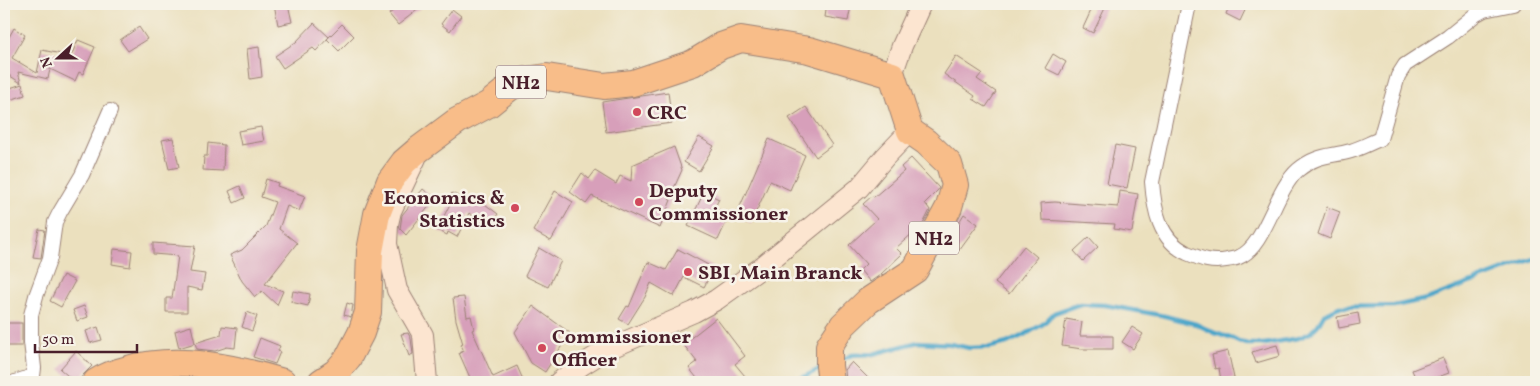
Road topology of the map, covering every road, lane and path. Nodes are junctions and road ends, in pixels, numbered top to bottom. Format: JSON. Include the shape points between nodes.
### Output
{"nodes":[{"id":1,"x":921,"y":4,"type":"edge"},
{"id":2,"x":1189,"y":4,"type":"edge"},
{"id":3,"x":1513,"y":4,"type":"edge"},
{"id":4,"x":892,"y":75,"type":"junction"},
{"id":5,"x":110,"y":111,"type":"dead end"},
{"id":6,"x":910,"y":131,"type":"junction"},
{"id":7,"x":418,"y":150,"type":"junction"},
{"id":8,"x":15,"y":382,"type":"edge"},
{"id":9,"x":96,"y":382,"type":"edge"},
{"id":10,"x":283,"y":382,"type":"edge"},
{"id":11,"x":321,"y":382,"type":"edge"},
{"id":12,"x":427,"y":382,"type":"edge"},
{"id":13,"x":559,"y":382,"type":"edge"},
{"id":14,"x":831,"y":382,"type":"edge"}],
"edges":[{"from":1,"to":4,"type":"main road"},
{"from":2,"to":3,"type":"street","via":[[1152,182],[1154,207],[1167,236],[1182,251],[1217,262],[1240,257],[1255,242],[1278,198],[1297,171],[1313,160],[1350,152],[1380,139],[1398,76],[1405,65],[1475,15]]},
{"from":4,"to":6,"type":"highway"},
{"from":4,"to":7,"type":"highway","number":"NH2","via":[[809,50],[742,39],[721,46],[693,63],[633,83],[604,86],[548,77],[525,80],[457,121]]},
{"from":5,"to":8,"type":"street","via":[[56,222],[50,258],[31,315],[33,376]]},
{"from":6,"to":13,"type":"main road","via":[[859,188],[758,270],[716,300],[606,350]]},
{"from":6,"to":14,"type":"highway","number":"NH2","via":[[949,164],[955,185],[949,208],[915,270],[868,302],[843,325],[830,346],[828,366]]},
{"from":7,"to":11,"type":"highway","number":"NH2","via":[[390,181],[377,214],[370,251],[368,312],[361,333],[348,358]]},
{"from":7,"to":12,"type":"main road","via":[[391,211],[388,244],[397,290],[423,335]]},
{"from":9,"to":10,"type":"highway","via":[[106,375],[147,364],[187,362]]}]}
